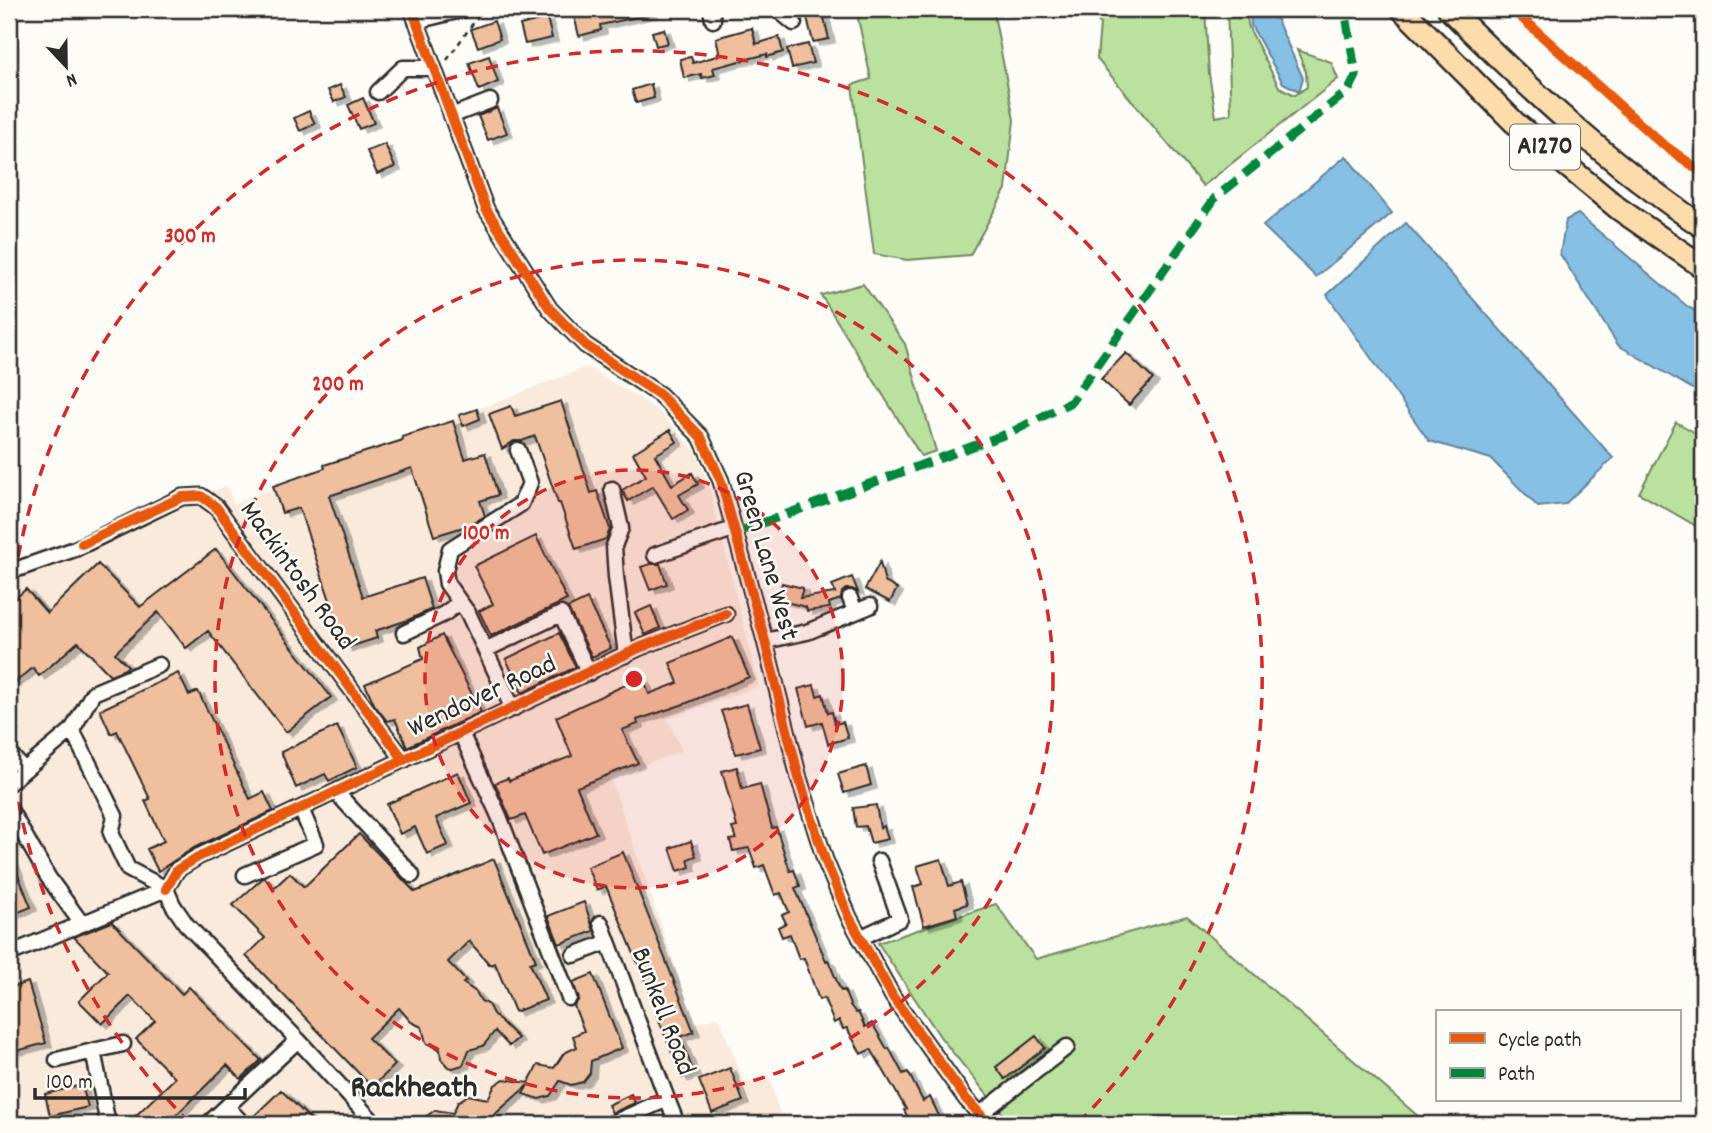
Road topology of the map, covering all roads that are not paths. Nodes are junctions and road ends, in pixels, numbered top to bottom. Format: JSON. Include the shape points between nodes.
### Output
{"nodes":[{"id":1,"x":466,"y":9,"type":"edge"},
{"id":2,"x":777,"y":9,"type":"edge"},
{"id":3,"x":1402,"y":9,"type":"edge"},
{"id":4,"x":1449,"y":9,"type":"edge"},
{"id":5,"x":414,"y":15,"type":"edge"},
{"id":6,"x":794,"y":23,"type":"dead end"},
{"id":7,"x":435,"y":71,"type":"junction"},
{"id":8,"x":378,"y":92,"type":"dead end"},
{"id":9,"x":490,"y":101,"type":"dead end"},
{"id":10,"x":452,"y":116,"type":"junction"},
{"id":11,"x":1703,"y":227,"type":"edge"},
{"id":12,"x":1703,"y":267,"type":"edge"},
{"id":13,"x":518,"y":450,"type":"dead end"},
{"id":14,"x":612,"y":489,"type":"dead end"},
{"id":15,"x":733,"y":529,"type":"junction"},
{"id":16,"x":655,"y":555,"type":"dead end"},
{"id":17,"x":9,"y":572,"type":"edge"},
{"id":18,"x":460,"y":603,"type":"junction"},
{"id":19,"x":870,"y":606,"type":"dead end"},
{"id":20,"x":726,"y":614,"type":"dead end"},
{"id":21,"x":404,"y":633,"type":"dead end"},
{"id":22,"x":765,"y":641,"type":"junction"},
{"id":23,"x":485,"y":650,"type":"junction"},
{"id":24,"x":633,"y":652,"type":"junction"},
{"id":25,"x":159,"y":665,"type":"dead end"},
{"id":26,"x":589,"y":673,"type":"junction"},
{"id":27,"x":513,"y":709,"type":"junction"},
{"id":28,"x":72,"y":730,"type":"junction"},
{"id":29,"x":461,"y":733,"type":"junction"},
{"id":30,"x":9,"y":753,"type":"edge"},
{"id":31,"x":404,"y":760,"type":"junction"},
{"id":32,"x":24,"y":770,"type":"junction"},
{"id":33,"x":9,"y":783,"type":"edge"},
{"id":34,"x":336,"y":792,"type":"junction"},
{"id":35,"x":9,"y":808,"type":"edge"},
{"id":36,"x":301,"y":809,"type":"junction"},
{"id":37,"x":879,"y":861,"type":"dead end"},
{"id":38,"x":245,"y":875,"type":"dead end"},
{"id":39,"x":412,"y":875,"type":"dead end"},
{"id":40,"x":166,"y":888,"type":"junction"},
{"id":41,"x":601,"y":923,"type":"dead end"},
{"id":42,"x":82,"y":924,"type":"junction"},
{"id":43,"x":860,"y":938,"type":"junction"},
{"id":44,"x":608,"y":942,"type":"junction"},
{"id":45,"x":9,"y":954,"type":"edge"},
{"id":46,"x":574,"y":955,"type":"dead end"},
{"id":47,"x":569,"y":998,"type":"dead end"},
{"id":48,"x":298,"y":1040,"type":"junction"},
{"id":49,"x":123,"y":1044,"type":"dead end"},
{"id":50,"x":1067,"y":1047,"type":"dead end"},
{"id":51,"x":93,"y":1051,"type":"junction"},
{"id":52,"x":58,"y":1060,"type":"dead end"},
{"id":53,"x":667,"y":1099,"type":"junction"},
{"id":54,"x":227,"y":1107,"type":"junction"},
{"id":55,"x":984,"y":1120,"type":"edge"},
{"id":56,"x":108,"y":1124,"type":"edge"},
{"id":57,"x":208,"y":1124,"type":"edge"},
{"id":58,"x":243,"y":1124,"type":"edge"},
{"id":59,"x":375,"y":1124,"type":"edge"},
{"id":60,"x":611,"y":1124,"type":"edge"},
{"id":61,"x":677,"y":1124,"type":"edge"}],
"edges":[{"from":1,"to":5,"type":"street"},
{"from":2,"to":6,"type":"street"},
{"from":3,"to":12,"type":"highway","number":"A1270","via":[[1514,122],[1619,209]]},
{"from":4,"to":11,"type":"highway","number":"A1270","via":[[1606,156]]},
{"from":5,"to":7,"type":"street","name":"Green Lane West"},
{"from":7,"to":8,"type":"street","via":[[403,68]]},
{"from":7,"to":10,"type":"street","name":"Green Lane West"},
{"from":9,"to":10,"type":"street"},
{"from":10,"to":15,"type":"street","name":"Green Lane West","via":[[486,209],[550,309],[585,345],[660,395],[701,437],[721,481]]},
{"from":13,"to":18,"type":"street","via":[[530,482],[521,504],[450,549],[447,584]]},
{"from":14,"to":24,"type":"street","via":[[621,528],[614,546],[616,577]]},
{"from":15,"to":16,"type":"street"},
{"from":15,"to":22,"type":"street","name":"Green Lane West"},
{"from":17,"to":31,"type":"street","name":"Mackintosh Road","via":[[75,549],[182,497],[201,496],[216,507]]},
{"from":18,"to":21,"type":"street"},
{"from":18,"to":23,"type":"street"},
{"from":19,"to":22,"type":"street","via":[[853,605],[807,632]]},
{"from":20,"to":24,"type":"street","name":"Wendover Road"},
{"from":22,"to":43,"type":"street","name":"Green Lane West","via":[[825,860]]},
{"from":23,"to":26,"type":"street","via":[[561,614]]},
{"from":23,"to":27,"type":"street"},
{"from":24,"to":26,"type":"street","name":"Wendover Road"},
{"from":25,"to":28,"type":"street","via":[[93,694]]},
{"from":26,"to":27,"type":"street","name":"Wendover Road"},
{"from":27,"to":29,"type":"street","name":"Wendover Road"},
{"from":28,"to":32,"type":"street"},
{"from":28,"to":40,"type":"street","via":[[115,816],[111,832],[128,869]]},
{"from":29,"to":31,"type":"street","name":"Wendover Road"},
{"from":29,"to":47,"type":"street","via":[[499,816]]},
{"from":30,"to":32,"type":"street"},
{"from":31,"to":34,"type":"street","name":"Wendover Road"},
{"from":32,"to":33,"type":"street"},
{"from":34,"to":36,"type":"street","name":"Wendover Road"},
{"from":34,"to":39,"type":"street"},
{"from":35,"to":42,"type":"street","via":[[48,877]]},
{"from":36,"to":38,"type":"street","via":[[316,844]]},
{"from":36,"to":40,"type":"street","name":"Wendover Road","via":[[198,857],[177,870]]},
{"from":37,"to":43,"type":"street","via":[[900,919]]},
{"from":40,"to":42,"type":"street"},
{"from":40,"to":48,"type":"street","via":[[187,924]]},
{"from":41,"to":44,"type":"street","name":"Bunkell Road"},
{"from":42,"to":45,"type":"street"},
{"from":43,"to":55,"type":"street","name":"Green Lane West","via":[[893,997]]},
{"from":44,"to":46,"type":"street","name":"Bunkell Road"},
{"from":44,"to":53,"type":"street","name":"Bunkell Road"},
{"from":48,"to":54,"type":"street"},
{"from":48,"to":59,"type":"street"},
{"from":49,"to":51,"type":"street"},
{"from":50,"to":55,"type":"street"},
{"from":51,"to":52,"type":"street"},
{"from":51,"to":56,"type":"street"},
{"from":53,"to":60,"type":"street","name":"Bunkell Road"},
{"from":53,"to":61,"type":"street","name":"Bunkell Road"},
{"from":54,"to":57,"type":"street"},
{"from":54,"to":58,"type":"street"}]}
